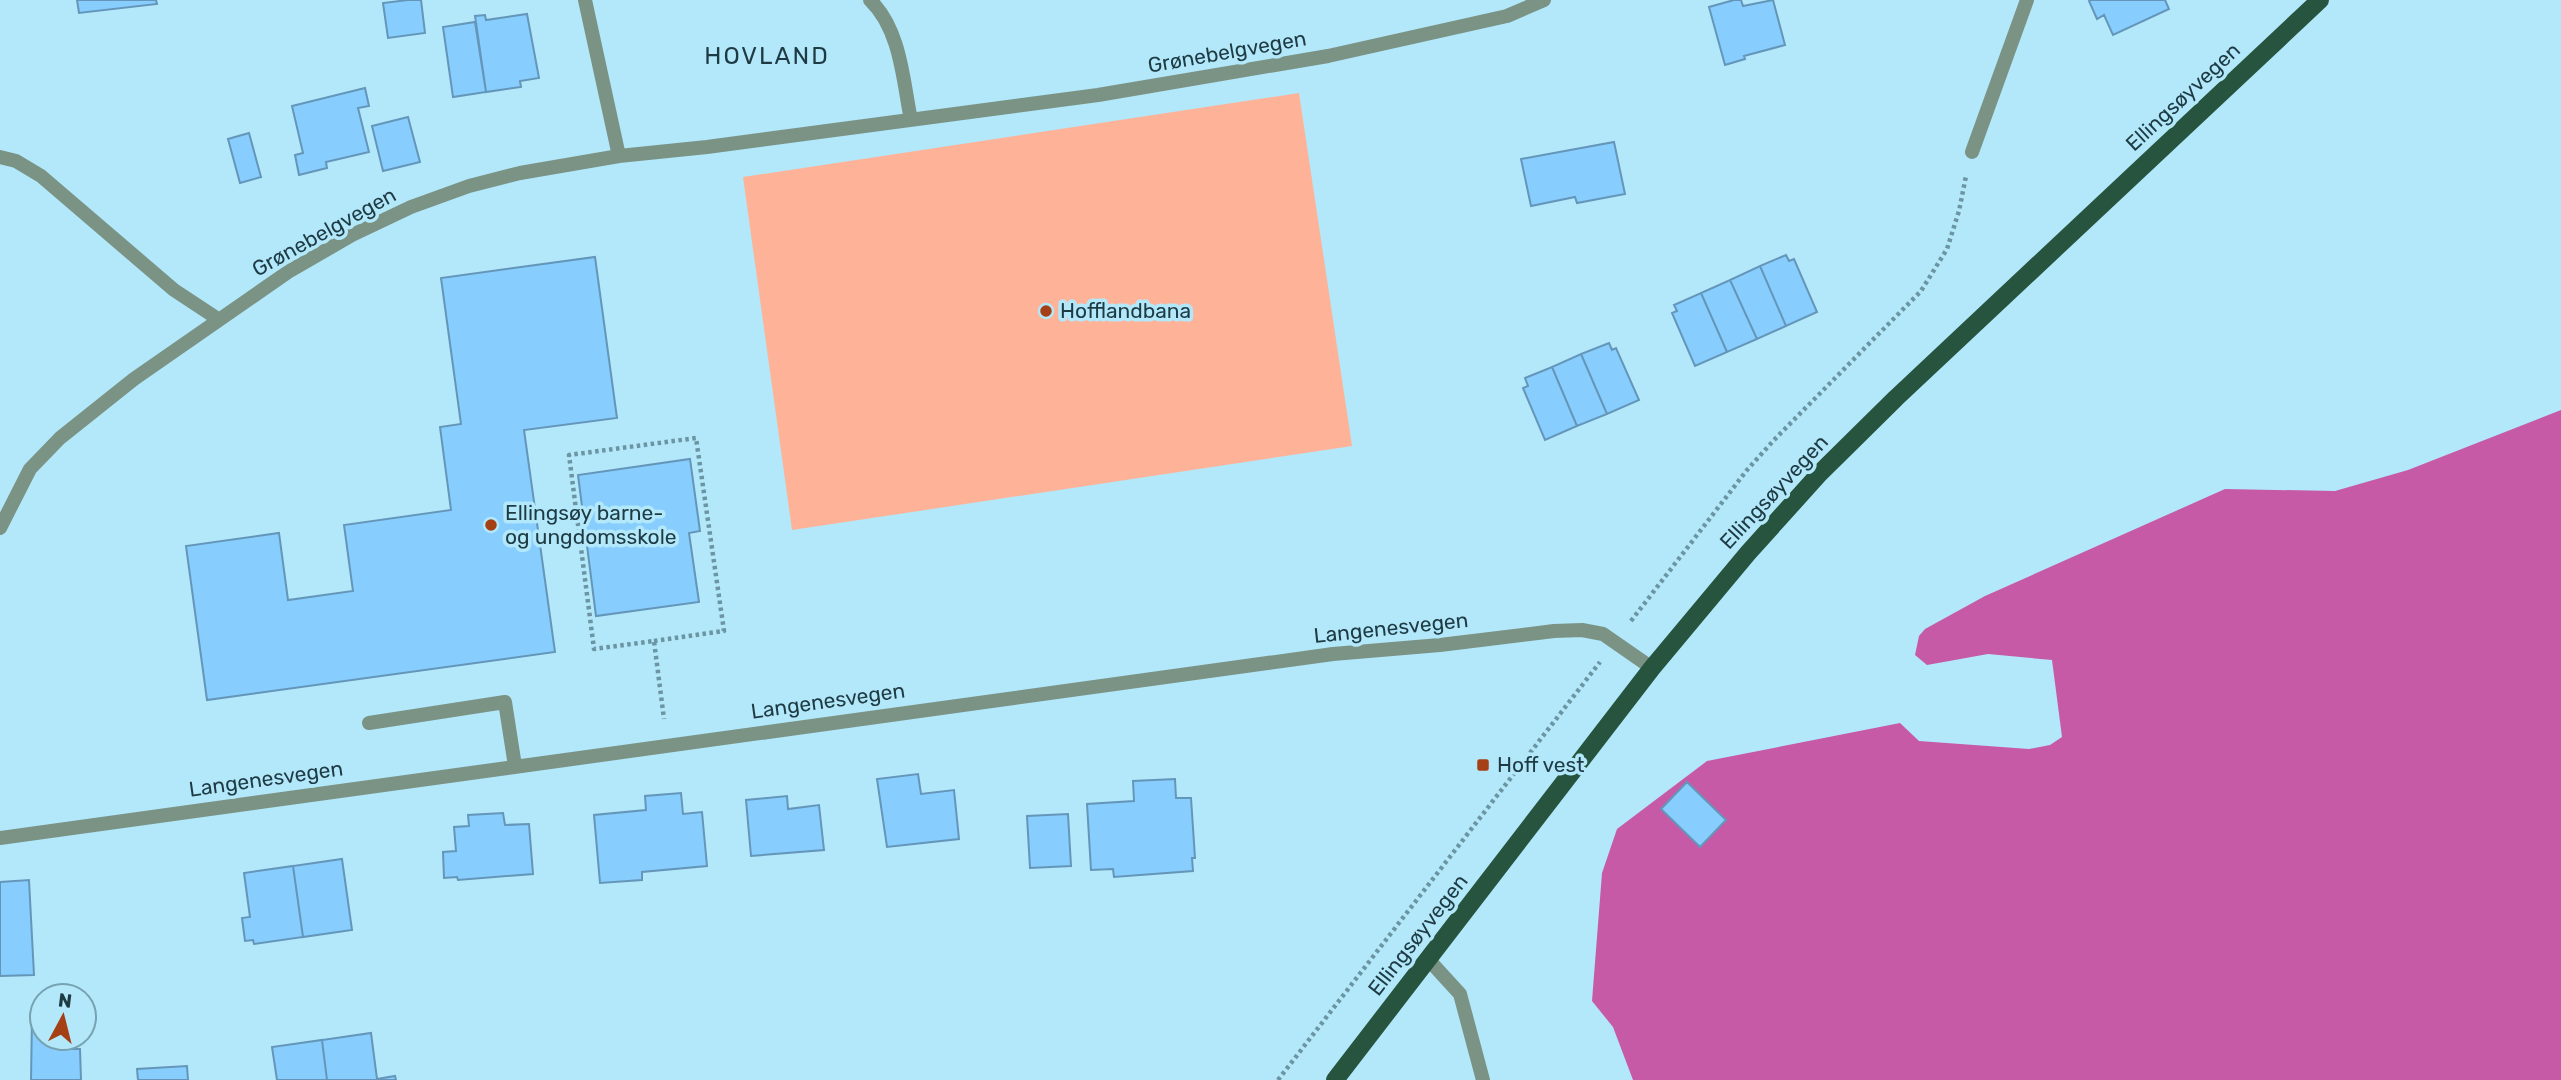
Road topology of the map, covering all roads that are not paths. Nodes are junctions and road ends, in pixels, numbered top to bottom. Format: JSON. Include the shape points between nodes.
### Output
{"nodes":[{"id":1,"x":870,"y":0,"type":"edge"},
{"id":2,"x":1544,"y":0,"type":"edge"},
{"id":3,"x":2027,"y":0,"type":"edge"},
{"id":4,"x":2320,"y":0,"type":"edge"},
{"id":5,"x":587,"y":1,"type":"edge"},
{"id":6,"x":911,"y":120,"type":"junction"},
{"id":7,"x":1972,"y":152,"type":"road end"},
{"id":8,"x":619,"y":156,"type":"junction"},
{"id":9,"x":0,"y":157,"type":"edge"},
{"id":10,"x":218,"y":319,"type":"junction"},
{"id":11,"x":0,"y":528,"type":"edge"},
{"id":12,"x":1652,"y":668,"type":"junction"},
{"id":13,"x":369,"y":723,"type":"dead end"},
{"id":14,"x":515,"y":766,"type":"junction"},
{"id":15,"x":0,"y":838,"type":"edge"},
{"id":16,"x":1428,"y":959,"type":"junction"},
{"id":17,"x":1335,"y":1080,"type":"edge"},
{"id":18,"x":1483,"y":1080,"type":"edge"}],
"edges":[{"from":1,"to":6,"type":"street","via":[[898,51]]},
{"from":2,"to":6,"type":"street","name":"Grønebelgvegen","via":[[1507,16],[1328,56],[1098,95]]},
{"from":3,"to":7,"type":"street"},
{"from":4,"to":12,"type":"main road","name":"Ellingsøyvegen","via":[[1896,398],[1748,553]]},
{"from":5,"to":8,"type":"street"},
{"from":6,"to":8,"type":"street","name":"Grønebelgvegen"},
{"from":8,"to":10,"type":"street","name":"Grønebelgvegen","via":[[520,173],[411,207],[288,272]]},
{"from":9,"to":10,"type":"street","via":[[41,176],[174,290]]},
{"from":10,"to":11,"type":"street","name":"Grønebelgvegen","via":[[60,438],[30,469]]},
{"from":12,"to":14,"type":"street","name":"Langenesvegen","via":[[1603,634],[1554,631],[1333,654]]},
{"from":12,"to":16,"type":"main road","name":"Ellingsøyvegen"},
{"from":13,"to":14,"type":"street","via":[[505,702]]},
{"from":14,"to":15,"type":"street","name":"Langenesvegen"},
{"from":16,"to":17,"type":"main road","name":"Ellingsøyvegen"},
{"from":16,"to":18,"type":"street","via":[[1460,994]]}]}
